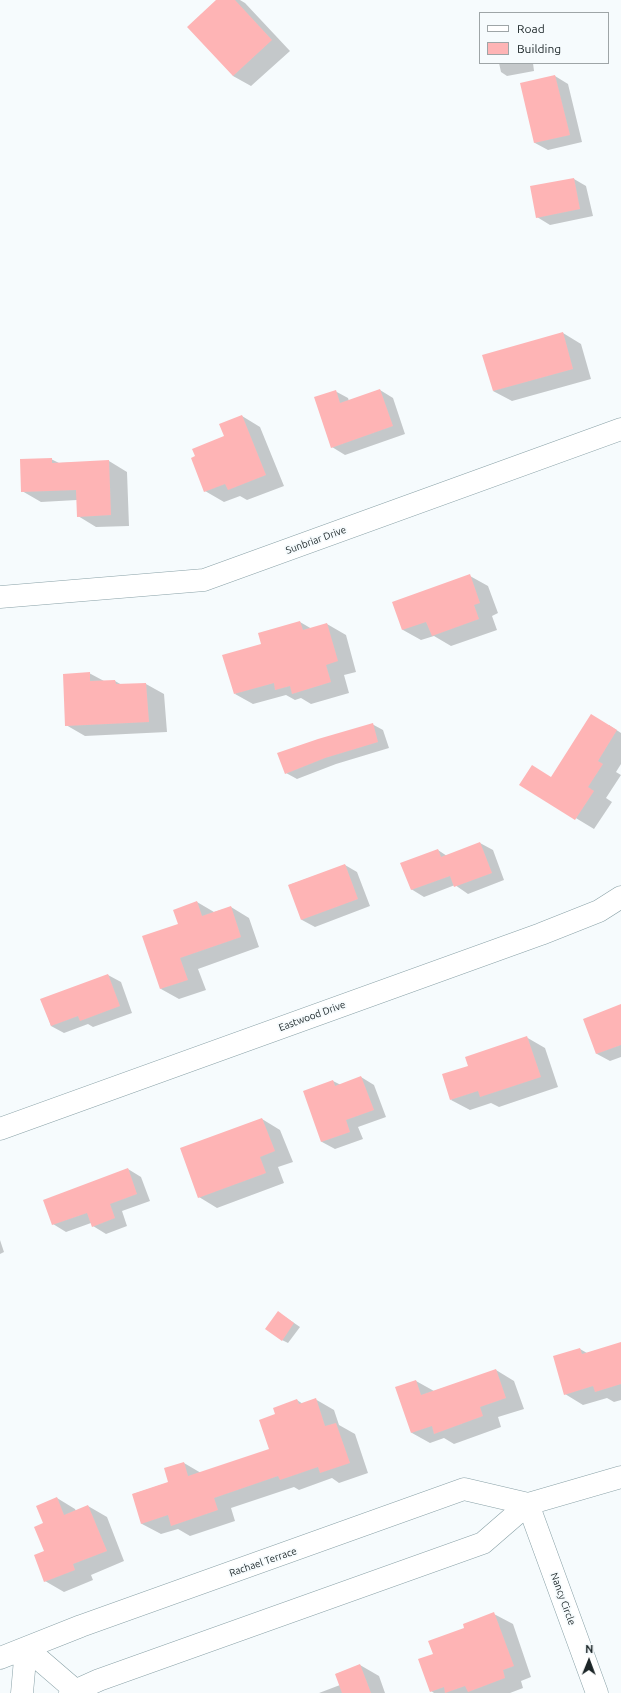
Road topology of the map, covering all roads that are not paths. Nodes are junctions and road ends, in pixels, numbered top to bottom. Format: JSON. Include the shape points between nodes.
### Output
{"nodes":[{"id":1,"x":621,"y":429,"type":"edge"},
{"id":2,"x":0,"y":597,"type":"edge"},
{"id":3,"x":621,"y":897,"type":"edge"},
{"id":4,"x":0,"y":1129,"type":"edge"},
{"id":5,"x":621,"y":1477,"type":"edge"},
{"id":6,"x":528,"y":1504,"type":"junction"},
{"id":7,"x":26,"y":1648,"type":"junction"},
{"id":8,"x":0,"y":1658,"type":"edge"},
{"id":9,"x":74,"y":1692,"type":"edge"},
{"id":10,"x":22,"y":1693,"type":"edge"},
{"id":11,"x":597,"y":1693,"type":"edge"}],
"edges":[{"from":1,"to":2,"type":"street","name":"Sunbriar Drive","via":[[204,580]]},
{"from":3,"to":4,"type":"street","name":"Eastwood Drive","via":[[599,911],[541,934]]},
{"from":5,"to":6,"type":"street","name":"Rachael Terrace"},
{"from":6,"to":7,"type":"street","name":"Rachael Terrace","via":[[464,1489]]},
{"from":6,"to":9,"type":"street","name":"Rachael Terrace","via":[[483,1543],[99,1680]]},
{"from":6,"to":11,"type":"street","name":"Nancy Circle"},
{"from":7,"to":8,"type":"street","name":"Rachael Terrace"},
{"from":7,"to":9,"type":"street"},
{"from":7,"to":10,"type":"street"}]}
